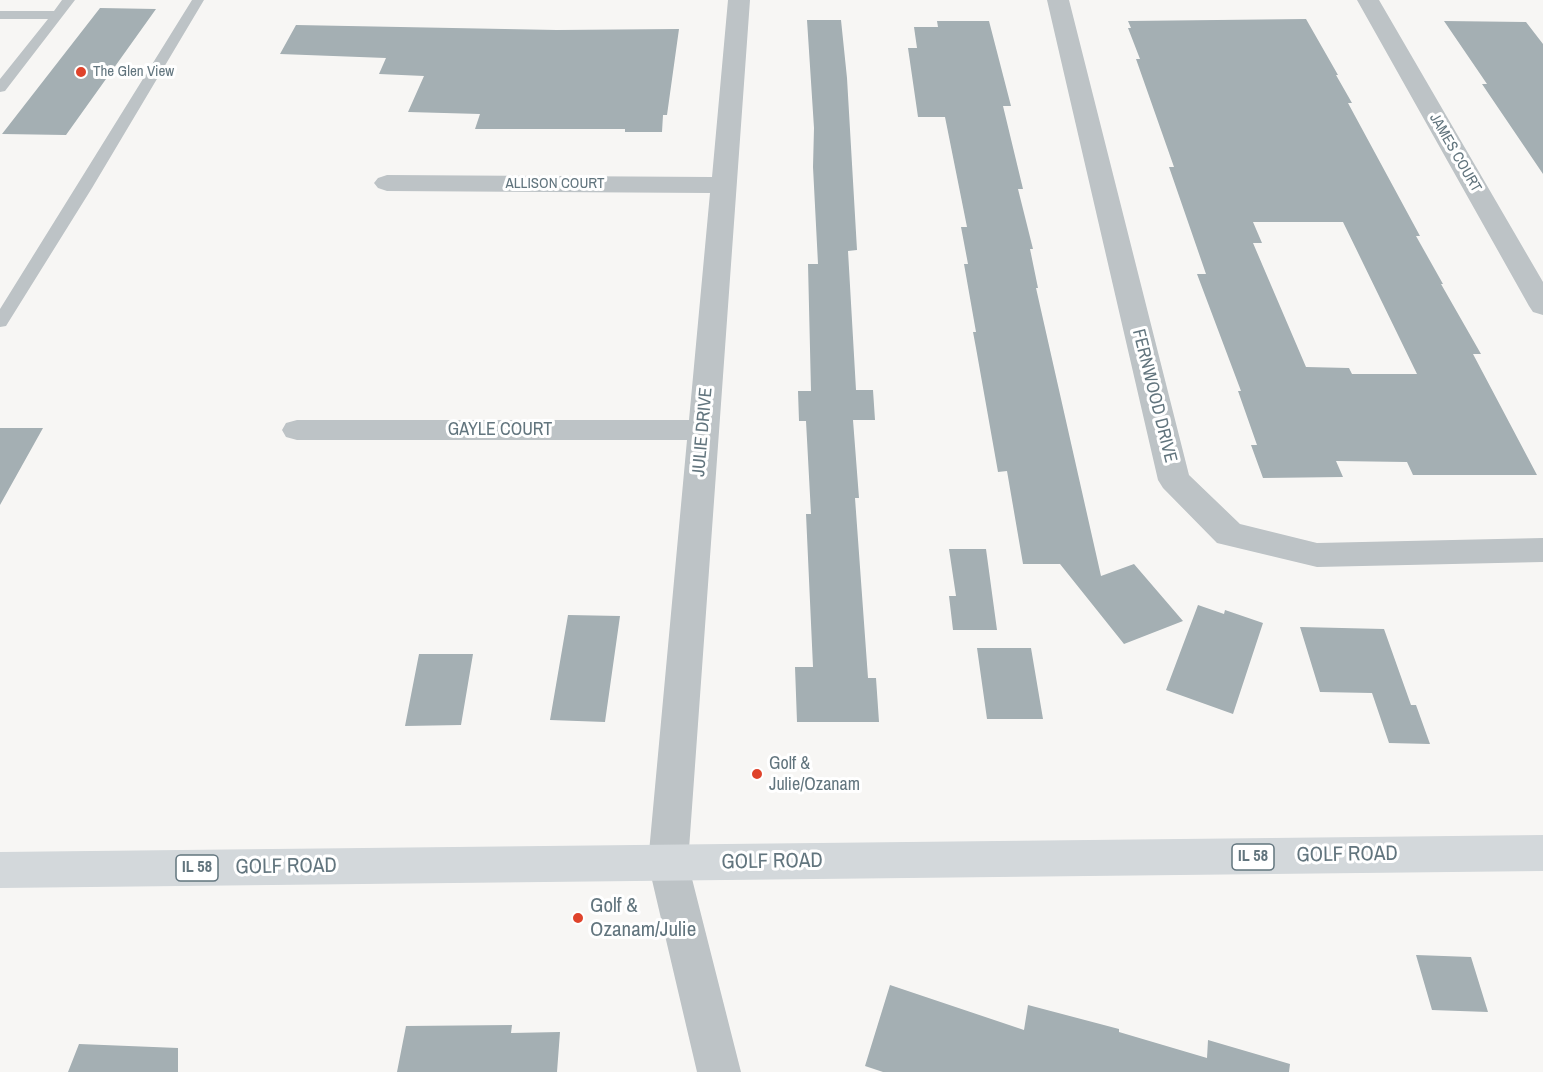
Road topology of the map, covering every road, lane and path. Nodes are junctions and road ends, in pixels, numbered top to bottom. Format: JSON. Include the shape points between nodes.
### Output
{"nodes":[{"id":1,"x":69,"y":0,"type":"edge"},
{"id":2,"x":198,"y":0,"type":"edge"},
{"id":3,"x":739,"y":0,"type":"edge"},
{"id":4,"x":1058,"y":0,"type":"edge"},
{"id":5,"x":1368,"y":0,"type":"edge"},
{"id":6,"x":0,"y":15,"type":"edge"},
{"id":7,"x":58,"y":15,"type":"junction"},
{"id":8,"x":0,"y":88,"type":"edge"},
{"id":9,"x":387,"y":183,"type":"dead end"},
{"id":10,"x":723,"y":185,"type":"junction"},
{"id":11,"x":1543,"y":306,"type":"edge"},
{"id":12,"x":0,"y":322,"type":"edge"},
{"id":13,"x":297,"y":430,"type":"dead end"},
{"id":14,"x":703,"y":430,"type":"junction"},
{"id":15,"x":1543,"y":550,"type":"edge"},
{"id":16,"x":1543,"y":853,"type":"edge"},
{"id":17,"x":668,"y":863,"type":"junction"},
{"id":18,"x":0,"y":870,"type":"edge"},
{"id":19,"x":719,"y":1072,"type":"edge"}],
"edges":[{"from":1,"to":7,"type":"lane"},
{"from":2,"to":12,"type":"lane"},
{"from":3,"to":10,"type":"street","name":"JULIE DRIVE"},
{"from":4,"to":15,"type":"street","name":"FERNWOOD DRIVE","via":[[1174,480],[1229,534],[1317,555]]},
{"from":5,"to":11,"type":"street","name":"JAMES COURT"},
{"from":6,"to":7,"type":"lane"},
{"from":7,"to":8,"type":"lane"},
{"from":9,"to":10,"type":"street","name":"ALLISON COURT"},
{"from":10,"to":14,"type":"street","name":"JULIE DRIVE"},
{"from":13,"to":14,"type":"street","name":"GAYLE COURT"},
{"from":14,"to":17,"type":"street","name":"JULIE DRIVE"},
{"from":16,"to":17,"type":"main road","name":"GOLF ROAD","number":"IL 58"},
{"from":17,"to":18,"type":"main road","name":"GOLF ROAD","number":"IL 58"},
{"from":17,"to":19,"type":"street","name":"JULIE DRIVE"}]}
